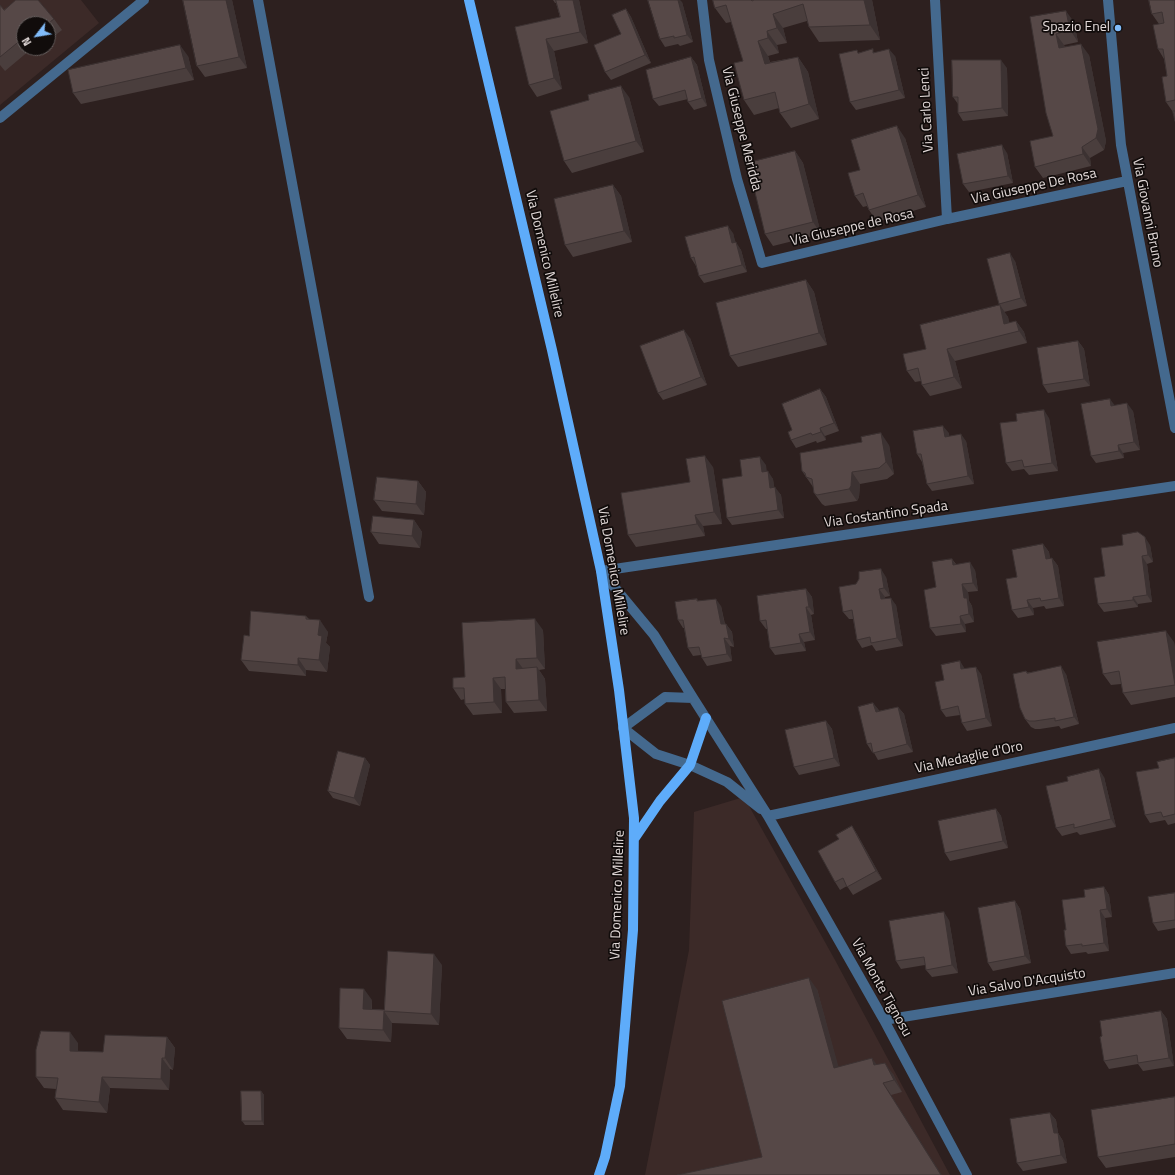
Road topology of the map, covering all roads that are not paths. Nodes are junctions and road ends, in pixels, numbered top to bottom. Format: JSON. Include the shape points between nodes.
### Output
{"nodes":[{"id":1,"x":144,"y":0,"type":"edge"},
{"id":2,"x":258,"y":0,"type":"edge"},
{"id":3,"x":470,"y":0,"type":"edge"},
{"id":4,"x":702,"y":0,"type":"edge"},
{"id":5,"x":936,"y":0,"type":"edge"},
{"id":6,"x":1108,"y":0,"type":"edge"},
{"id":7,"x":0,"y":118,"type":"edge"},
{"id":8,"x":1127,"y":181,"type":"junction"},
{"id":9,"x":947,"y":220,"type":"junction"},
{"id":10,"x":762,"y":263,"type":"joint"},
{"id":11,"x":1175,"y":428,"type":"edge"},
{"id":12,"x":1175,"y":486,"type":"edge"},
{"id":13,"x":602,"y":571,"type":"junction"},
{"id":14,"x":369,"y":597,"type":"dead end"},
{"id":15,"x":693,"y":698,"type":"junction"},
{"id":16,"x":706,"y":718,"type":"junction"},
{"id":17,"x":624,"y":728,"type":"junction"},
{"id":18,"x":1175,"y":728,"type":"edge"},
{"id":19,"x":690,"y":765,"type":"junction"},
{"id":20,"x":768,"y":816,"type":"junction"},
{"id":21,"x":634,"y":839,"type":"junction"},
{"id":22,"x":1175,"y":973,"type":"edge"},
{"id":23,"x":884,"y":1020,"type":"junction"},
{"id":24,"x":605,"y":1157,"type":"junction"},
{"id":25,"x":599,"y":1175,"type":"edge"},
{"id":26,"x":604,"y":1175,"type":"edge"},
{"id":27,"x":967,"y":1175,"type":"edge"}],
"edges":[{"from":1,"to":7,"type":"street"},
{"from":2,"to":14,"type":"street"},
{"from":3,"to":13,"type":"main road","name":"Via Domenico Millelire"},
{"from":4,"to":10,"type":"street","name":"Via Giuseppe Meridda","via":[[709,60],[737,179]]},
{"from":5,"to":9,"type":"street","name":"Via Carlo Lenci"},
{"from":6,"to":8,"type":"street","name":"Via Giovanni Bruno","via":[[1121,145]]},
{"from":8,"to":9,"type":"street","name":"Via Giuseppe De Rosa"},
{"from":8,"to":11,"type":"street","name":"Via Giovanni Bruno"},
{"from":9,"to":10,"type":"street","name":"Via Giuseppe de Rosa"},
{"from":12,"to":13,"type":"street","name":"Via Costantino Spada"},
{"from":13,"to":15,"type":"street","name":"Via Monte Tignosu","via":[[654,635]]},
{"from":13,"to":17,"type":"main road","name":"Via Domenico Millelire"},
{"from":15,"to":16,"type":"street","name":"Via Monte Tignosu"},
{"from":15,"to":17,"type":"street","via":[[665,697]]},
{"from":16,"to":19,"type":"main road"},
{"from":16,"to":20,"type":"street","name":"Via Monte Tignosu"},
{"from":17,"to":19,"type":"street","name":"Via Monte Tignosu","via":[[656,754]]},
{"from":17,"to":21,"type":"main road","name":"Via Domenico Millelire"},
{"from":18,"to":20,"type":"street","name":"Via Medaglie d'Oro"},
{"from":19,"to":20,"type":"street","name":"Via Monte Tignosu","via":[[727,782]]},
{"from":19,"to":21,"type":"main road","via":[[660,801]]},
{"from":20,"to":23,"type":"street","name":"Via Monte Tignosu"},
{"from":21,"to":24,"type":"main road","name":"Via Domenico Millelire","via":[[633,930],[620,1086]]},
{"from":22,"to":23,"type":"street","name":"Via Salvo D'Acquisto"},
{"from":23,"to":27,"type":"street","name":"Via Monte Tignosu"},
{"from":24,"to":25,"type":"main road"},
{"from":24,"to":26,"type":"main road"}]}
